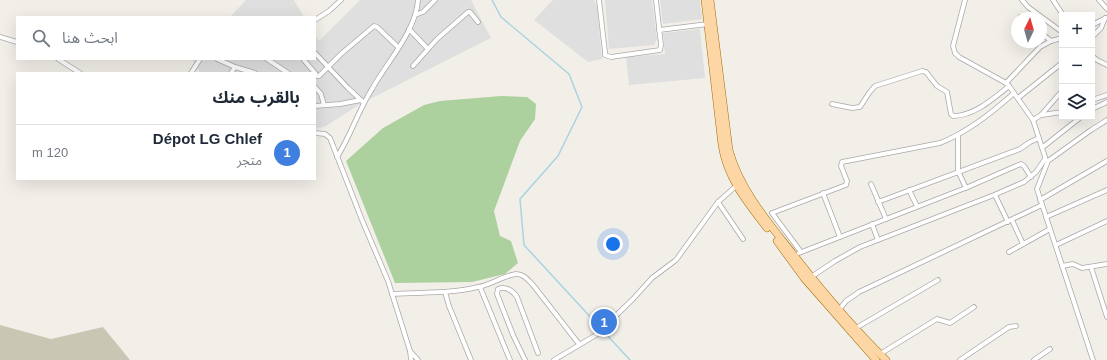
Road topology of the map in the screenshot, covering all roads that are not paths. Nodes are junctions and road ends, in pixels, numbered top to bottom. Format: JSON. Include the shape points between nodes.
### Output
{"nodes":[{"id":1,"x":341,"y":0,"type":"edge"},
{"id":2,"x":418,"y":0,"type":"edge"},
{"id":3,"x":435,"y":0,"type":"edge"},
{"id":4,"x":599,"y":0,"type":"edge"},
{"id":5,"x":656,"y":0,"type":"edge"},
{"id":6,"x":705,"y":0,"type":"edge"},
{"id":7,"x":710,"y":0,"type":"edge"},
{"id":8,"x":965,"y":0,"type":"edge"},
{"id":9,"x":1022,"y":0,"type":"edge"},
{"id":10,"x":1053,"y":0,"type":"edge"},
{"id":11,"x":1099,"y":0,"type":"edge"},
{"id":12,"x":1107,"y":9,"type":"edge"},
{"id":13,"x":1061,"y":12,"type":"edge"},
{"id":14,"x":415,"y":15,"type":"junction"},
{"id":15,"x":1106,"y":18,"type":"edge"},
{"id":16,"x":316,"y":19,"type":"edge"},
{"id":17,"x":478,"y":22,"type":"dead end"},
{"id":18,"x":710,"y":24,"type":"junction"},
{"id":19,"x":1095,"y":24,"type":"edge"},
{"id":20,"x":409,"y":29,"type":"junction"},
{"id":21,"x":659,"y":30,"type":"junction"},
{"id":22,"x":1059,"y":30,"type":"edge"},
{"id":23,"x":1095,"y":34,"type":"edge"},
{"id":24,"x":0,"y":37,"type":"edge"},
{"id":25,"x":1047,"y":38,"type":"edge"},
{"id":26,"x":1059,"y":39,"type":"edge"},
{"id":27,"x":1051,"y":41,"type":"junction"},
{"id":28,"x":16,"y":42,"type":"edge"},
{"id":29,"x":398,"y":47,"type":"junction"},
{"id":30,"x":428,"y":49,"type":"junction"},
{"id":31,"x":316,"y":54,"type":"edge"},
{"id":32,"x":60,"y":60,"type":"edge"},
{"id":33,"x":199,"y":60,"type":"edge"},
{"id":34,"x":219,"y":60,"type":"edge"},
{"id":35,"x":268,"y":60,"type":"edge"},
{"id":36,"x":304,"y":60,"type":"edge"},
{"id":37,"x":1095,"y":61,"type":"edge"},
{"id":38,"x":1059,"y":65,"type":"edge"},
{"id":39,"x":1107,"y":65,"type":"edge"},
{"id":40,"x":413,"y":66,"type":"dead end"},
{"id":41,"x":235,"y":67,"type":"junction"},
{"id":42,"x":328,"y":67,"type":"junction"},
{"id":43,"x":78,"y":72,"type":"edge"},
{"id":44,"x":192,"y":72,"type":"edge"},
{"id":45,"x":232,"y":72,"type":"edge"},
{"id":46,"x":252,"y":72,"type":"edge"},
{"id":47,"x":286,"y":72,"type":"edge"},
{"id":48,"x":314,"y":72,"type":"edge"},
{"id":49,"x":316,"y":74,"type":"edge"},
{"id":50,"x":1007,"y":84,"type":"junction"},
{"id":51,"x":316,"y":88,"type":"edge"},
{"id":52,"x":1014,"y":93,"type":"junction"},
{"id":53,"x":1059,"y":94,"type":"edge"},
{"id":54,"x":1107,"y":95,"type":"edge"},
{"id":55,"x":1018,"y":98,"type":"junction"},
{"id":56,"x":1095,"y":99,"type":"edge"},
{"id":57,"x":363,"y":101,"type":"junction"},
{"id":58,"x":1107,"y":102,"type":"edge"},
{"id":59,"x":832,"y":104,"type":"dead end"},
{"id":60,"x":324,"y":105,"type":"junction"},
{"id":61,"x":316,"y":106,"type":"edge"},
{"id":62,"x":1095,"y":108,"type":"edge"},
{"id":63,"x":1059,"y":112,"type":"edge"},
{"id":64,"x":1041,"y":115,"type":"junction"},
{"id":65,"x":1033,"y":120,"type":"junction"},
{"id":66,"x":1077,"y":120,"type":"edge"},
{"id":67,"x":1107,"y":120,"type":"edge"},
{"id":68,"x":316,"y":133,"type":"edge"},
{"id":69,"x":958,"y":135,"type":"junction"},
{"id":70,"x":1039,"y":138,"type":"junction"},
{"id":71,"x":1043,"y":147,"type":"junction"},
{"id":72,"x":337,"y":157,"type":"junction"},
{"id":73,"x":1046,"y":160,"type":"junction"},
{"id":74,"x":1107,"y":161,"type":"edge"},
{"id":75,"x":958,"y":172,"type":"junction"},
{"id":76,"x":1031,"y":177,"type":"junction"},
{"id":77,"x":870,"y":184,"type":"dead end"},
{"id":78,"x":739,"y":188,"type":"junction"},
{"id":79,"x":966,"y":188,"type":"junction"},
{"id":80,"x":909,"y":190,"type":"junction"},
{"id":81,"x":1107,"y":190,"type":"edge"},
{"id":82,"x":823,"y":193,"type":"junction"},
{"id":83,"x":995,"y":195,"type":"junction"},
{"id":84,"x":1040,"y":200,"type":"junction"},
{"id":85,"x":718,"y":202,"type":"junction"},
{"id":86,"x":878,"y":202,"type":"junction"},
{"id":87,"x":1042,"y":205,"type":"junction"},
{"id":88,"x":917,"y":206,"type":"junction"},
{"id":89,"x":1046,"y":217,"type":"junction"},
{"id":90,"x":886,"y":219,"type":"junction"},
{"id":91,"x":1012,"y":220,"type":"junction"},
{"id":92,"x":1107,"y":221,"type":"edge"},
{"id":93,"x":1008,"y":222,"type":"junction"},
{"id":94,"x":872,"y":224,"type":"junction"},
{"id":95,"x":1050,"y":230,"type":"junction"},
{"id":96,"x":840,"y":237,"type":"junction"},
{"id":97,"x":743,"y":239,"type":"dead end"},
{"id":98,"x":878,"y":240,"type":"junction"},
{"id":99,"x":1023,"y":244,"type":"junction"},
{"id":100,"x":1056,"y":245,"type":"junction"},
{"id":101,"x":1009,"y":252,"type":"dead end"},
{"id":102,"x":798,"y":254,"type":"junction"},
{"id":103,"x":1107,"y":264,"type":"edge"},
{"id":104,"x":1062,"y":266,"type":"junction"},
{"id":105,"x":1091,"y":267,"type":"junction"},
{"id":106,"x":809,"y":279,"type":"junction"},
{"id":107,"x":938,"y":280,"type":"dead end"},
{"id":108,"x":480,"y":287,"type":"junction"},
{"id":109,"x":445,"y":292,"type":"junction"},
{"id":110,"x":392,"y":294,"type":"junction"},
{"id":111,"x":974,"y":307,"type":"dead end"},
{"id":112,"x":839,"y":310,"type":"junction"},
{"id":113,"x":1107,"y":317,"type":"edge"},
{"id":114,"x":1016,"y":326,"type":"dead end"},
{"id":115,"x":856,"y":328,"type":"junction"},
{"id":116,"x":579,"y":344,"type":"junction"},
{"id":117,"x":1050,"y":349,"type":"dead end"},
{"id":118,"x":410,"y":351,"type":"junction"},
{"id":119,"x":538,"y":352,"type":"dead end"},
{"id":120,"x":563,"y":355,"type":"junction"},
{"id":121,"x":880,"y":358,"type":"edge"},
{"id":122,"x":411,"y":360,"type":"edge"},
{"id":123,"x":418,"y":360,"type":"edge"},
{"id":124,"x":471,"y":360,"type":"edge"},
{"id":125,"x":510,"y":360,"type":"edge"},
{"id":126,"x":525,"y":360,"type":"edge"},
{"id":127,"x":554,"y":360,"type":"edge"},
{"id":128,"x":565,"y":360,"type":"edge"},
{"id":129,"x":960,"y":360,"type":"edge"},
{"id":130,"x":1034,"y":360,"type":"edge"},
{"id":131,"x":1093,"y":360,"type":"edge"}],
"edges":[{"from":1,"to":16,"type":"street"},
{"from":2,"to":14,"type":"street"},
{"from":3,"to":14,"type":"street","via":[[423,12]]},
{"from":4,"to":21,"type":"street","via":[[605,52],[608,56],[660,50]]},
{"from":5,"to":21,"type":"street"},
{"from":6,"to":18,"type":"main road"},
{"from":7,"to":18,"type":"main road"},
{"from":8,"to":50,"type":"street","via":[[953,46],[955,52],[959,57]]},
{"from":9,"to":22,"type":"street"},
{"from":10,"to":13,"type":"street"},
{"from":11,"to":12,"type":"street"},
{"from":14,"to":20,"type":"street"},
{"from":15,"to":19,"type":"street"},
{"from":15,"to":23,"type":"street"},
{"from":17,"to":30,"type":"street","via":[[468,12]]},
{"from":18,"to":21,"type":"street"},
{"from":18,"to":78,"type":"main road","via":[[726,151],[732,162]]},
{"from":20,"to":29,"type":"street"},
{"from":20,"to":30,"type":"street"},
{"from":24,"to":28,"type":"street"},
{"from":25,"to":27,"type":"street"},
{"from":26,"to":27,"type":"street"},
{"from":27,"to":50,"type":"street","via":[[1040,47]]},
{"from":29,"to":42,"type":"street","via":[[375,26]]},
{"from":29,"to":57,"type":"street"},
{"from":30,"to":40,"type":"street"},
{"from":31,"to":42,"type":"street"},
{"from":32,"to":43,"type":"street"},
{"from":33,"to":44,"type":"street"},
{"from":34,"to":41,"type":"street"},
{"from":35,"to":47,"type":"street"},
{"from":36,"to":48,"type":"street"},
{"from":37,"to":39,"type":"street"},
{"from":38,"to":55,"type":"street"},
{"from":41,"to":45,"type":"street"},
{"from":41,"to":46,"type":"street"},
{"from":42,"to":49,"type":"street","via":[[319,76]]},
{"from":42,"to":57,"type":"street"},
{"from":50,"to":52,"type":"street"},
{"from":50,"to":59,"type":"street","via":[[983,106],[958,116],[951,114],[947,92],[922,71],[875,86],[860,107]]},
{"from":51,"to":60,"type":"street","via":[[321,94]]},
{"from":52,"to":55,"type":"street"},
{"from":52,"to":69,"type":"street","via":[[995,110]]},
{"from":53,"to":64,"type":"street"},
{"from":54,"to":56,"type":"street"},
{"from":55,"to":65,"type":"street"},
{"from":57,"to":60,"type":"street"},
{"from":57,"to":72,"type":"street"},
{"from":58,"to":62,"type":"street"},
{"from":60,"to":61,"type":"street"},
{"from":63,"to":64,"type":"street"},
{"from":64,"to":65,"type":"street"},
{"from":65,"to":70,"type":"street"},
{"from":66,"to":71,"type":"street"},
{"from":67,"to":73,"type":"street"},
{"from":68,"to":72,"type":"street","via":[[329,136]]},
{"from":69,"to":75,"type":"street"},
{"from":69,"to":82,"type":"street","via":[[940,142],[842,162],[846,185]]},
{"from":70,"to":71,"type":"street"},
{"from":70,"to":75,"type":"street","via":[[1020,149]]},
{"from":71,"to":73,"type":"street"},
{"from":72,"to":110,"type":"street"},
{"from":73,"to":76,"type":"street"},
{"from":73,"to":84,"type":"street","via":[[1037,189]]},
{"from":74,"to":84,"type":"street"},
{"from":75,"to":79,"type":"street"},
{"from":75,"to":80,"type":"street"},
{"from":76,"to":79,"type":"street","via":[[1021,164]]},
{"from":76,"to":83,"type":"street"},
{"from":77,"to":86,"type":"street"},
{"from":78,"to":85,"type":"street"},
{"from":78,"to":102,"type":"main road","via":[[775,232]]},
{"from":78,"to":106,"type":"main road"},
{"from":79,"to":88,"type":"street"},
{"from":80,"to":86,"type":"street"},
{"from":80,"to":88,"type":"street"},
{"from":81,"to":89,"type":"street"},
{"from":82,"to":96,"type":"street"},
{"from":82,"to":102,"type":"street","via":[[772,213]]},
{"from":83,"to":93,"type":"street"},
{"from":83,"to":98,"type":"street"},
{"from":84,"to":87,"type":"street"},
{"from":85,"to":97,"type":"street"},
{"from":85,"to":116,"type":"street","via":[[676,260],[652,278],[596,335]]},
{"from":86,"to":90,"type":"street"},
{"from":87,"to":89,"type":"street"},
{"from":87,"to":91,"type":"street"},
{"from":88,"to":90,"type":"street"},
{"from":89,"to":95,"type":"street"},
{"from":90,"to":94,"type":"street"},
{"from":91,"to":93,"type":"street"},
{"from":91,"to":99,"type":"street"},
{"from":92,"to":100,"type":"street"},
{"from":93,"to":112,"type":"street","via":[[859,292],[846,301]]},
{"from":94,"to":96,"type":"street"},
{"from":94,"to":98,"type":"street"},
{"from":95,"to":99,"type":"street"},
{"from":95,"to":100,"type":"street"},
{"from":96,"to":102,"type":"street"},
{"from":98,"to":106,"type":"street","via":[[847,254]]},
{"from":99,"to":101,"type":"street"},
{"from":100,"to":104,"type":"street"},
{"from":102,"to":106,"type":"main road"},
{"from":103,"to":105,"type":"street"},
{"from":104,"to":105,"type":"street","via":[[1073,264],[1082,268]]},
{"from":104,"to":131,"type":"street"},
{"from":105,"to":113,"type":"street"},
{"from":106,"to":112,"type":"main road"},
{"from":106,"to":121,"type":"main road"},
{"from":107,"to":115,"type":"street"},
{"from":108,"to":109,"type":"street"},
{"from":108,"to":116,"type":"street","via":[[516,274],[527,278]]},
{"from":108,"to":125,"type":"street"},
{"from":109,"to":110,"type":"street"},
{"from":109,"to":124,"type":"street","via":[[448,306]]},
{"from":110,"to":118,"type":"street"},
{"from":111,"to":121,"type":"street","via":[[950,323],[937,319]]},
{"from":112,"to":115,"type":"main road"},
{"from":114,"to":129,"type":"street"},
{"from":115,"to":121,"type":"main road"},
{"from":116,"to":120,"type":"street"},
{"from":117,"to":130,"type":"street"},
{"from":118,"to":122,"type":"street"},
{"from":118,"to":123,"type":"street"},
{"from":119,"to":126,"type":"street","via":[[517,297],[508,288],[498,289],[497,294]]},
{"from":120,"to":127,"type":"street"},
{"from":120,"to":128,"type":"street"}]}
